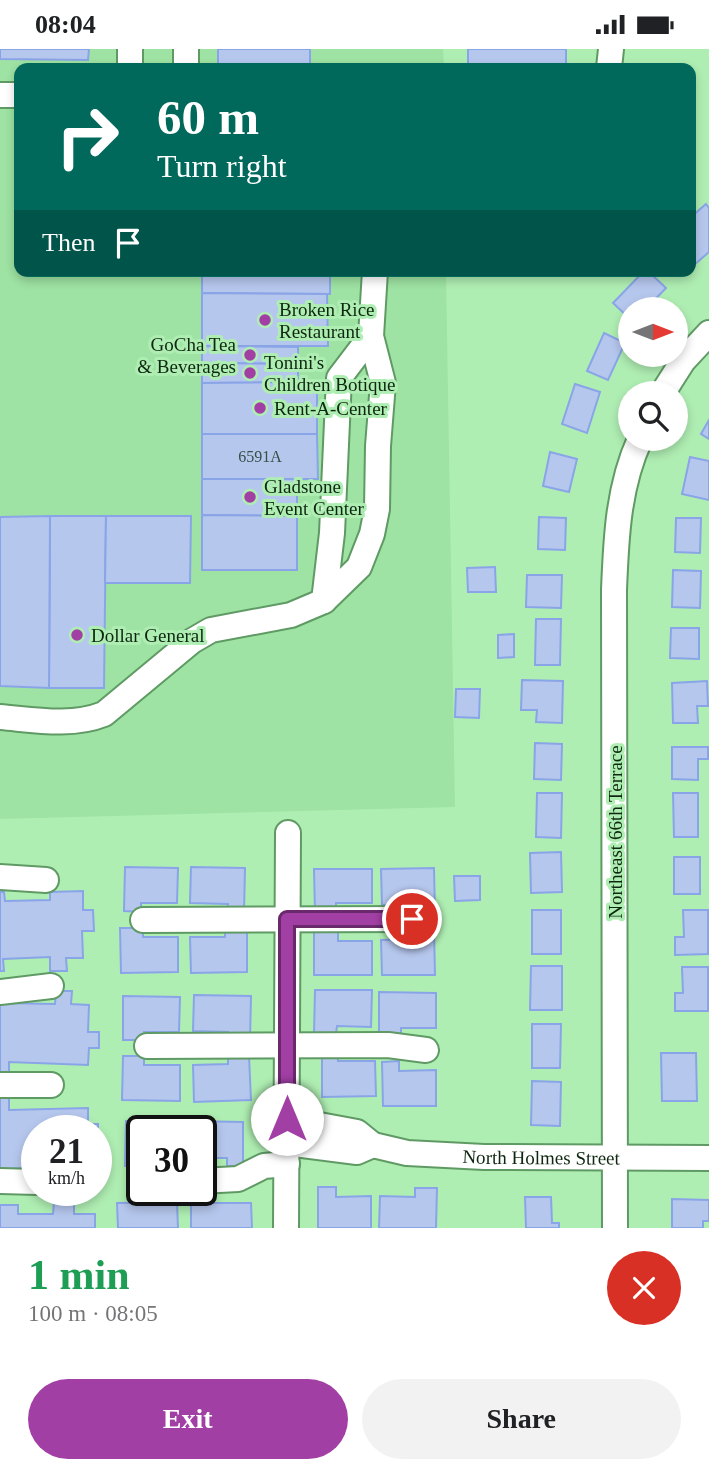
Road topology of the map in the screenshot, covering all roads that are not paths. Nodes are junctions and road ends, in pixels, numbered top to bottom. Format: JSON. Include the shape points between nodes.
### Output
{"nodes":[{"id":1,"x":375,"y":277,"type":"edge"},
{"id":2,"x":709,"y":333,"type":"edge"},
{"id":3,"x":371,"y":336,"type":"junction"},
{"id":4,"x":670,"y":381,"type":"edge"},
{"id":5,"x":636,"y":451,"type":"edge"},
{"id":6,"x":324,"y":601,"type":"junction"},
{"id":7,"x":0,"y":717,"type":"edge"},
{"id":8,"x":288,"y":833,"type":"dead end"},
{"id":9,"x":0,"y":877,"type":"edge"},
{"id":10,"x":46,"y":880,"type":"dead end"},
{"id":11,"x":287,"y":919,"type":"junction"},
{"id":12,"x":412,"y":919,"type":"dead end"},
{"id":13,"x":144,"y":920,"type":"dead end"},
{"id":14,"x":51,"y":986,"type":"dead end"},
{"id":15,"x":0,"y":992,"type":"edge"},
{"id":16,"x":147,"y":1047,"type":"dead end"},
{"id":17,"x":287,"y":1047,"type":"junction"},
{"id":18,"x":426,"y":1050,"type":"dead end"},
{"id":19,"x":0,"y":1085,"type":"edge"},
{"id":20,"x":51,"y":1086,"type":"dead end"},
{"id":21,"x":287,"y":1142,"type":"junction"},
{"id":22,"x":615,"y":1157,"type":"junction"},
{"id":23,"x":709,"y":1158,"type":"edge"},
{"id":24,"x":217,"y":1180,"type":"edge"},
{"id":25,"x":0,"y":1181,"type":"edge"},
{"id":26,"x":21,"y":1181,"type":"edge"},
{"id":27,"x":286,"y":1228,"type":"edge"},
{"id":28,"x":615,"y":1228,"type":"edge"}],
"edges":[{"from":1,"to":3,"type":"street"},
{"from":2,"to":4,"type":"street"},
{"from":3,"to":6,"type":"street","via":[[339,378]]},
{"from":3,"to":6,"type":"street","via":[[383,383],[377,509],[359,567]]},
{"from":5,"to":22,"type":"street","name":"Northeast 66th Terrace","via":[[619,513],[614,590]]},
{"from":6,"to":7,"type":"street","via":[[291,615],[211,630],[104,714],[90,720]]},
{"from":8,"to":11,"type":"street"},
{"from":9,"to":10,"type":"street"},
{"from":11,"to":12,"type":"street"},
{"from":11,"to":13,"type":"street"},
{"from":11,"to":17,"type":"street"},
{"from":14,"to":15,"type":"street"},
{"from":16,"to":17,"type":"street"},
{"from":17,"to":18,"type":"street","via":[[388,1045]]},
{"from":17,"to":21,"type":"street"},
{"from":19,"to":20,"type":"street"},
{"from":21,"to":22,"type":"street","name":"North Holmes Street","via":[[357,1152],[373,1145],[407,1153],[484,1157]]},
{"from":21,"to":24,"type":"street","via":[[264,1167],[238,1179]]},
{"from":21,"to":27,"type":"street"},
{"from":22,"to":23,"type":"street","name":"North Holmes Street"},
{"from":22,"to":28,"type":"street","name":"Northeast 66th Terrace"},
{"from":25,"to":26,"type":"street"}]}
